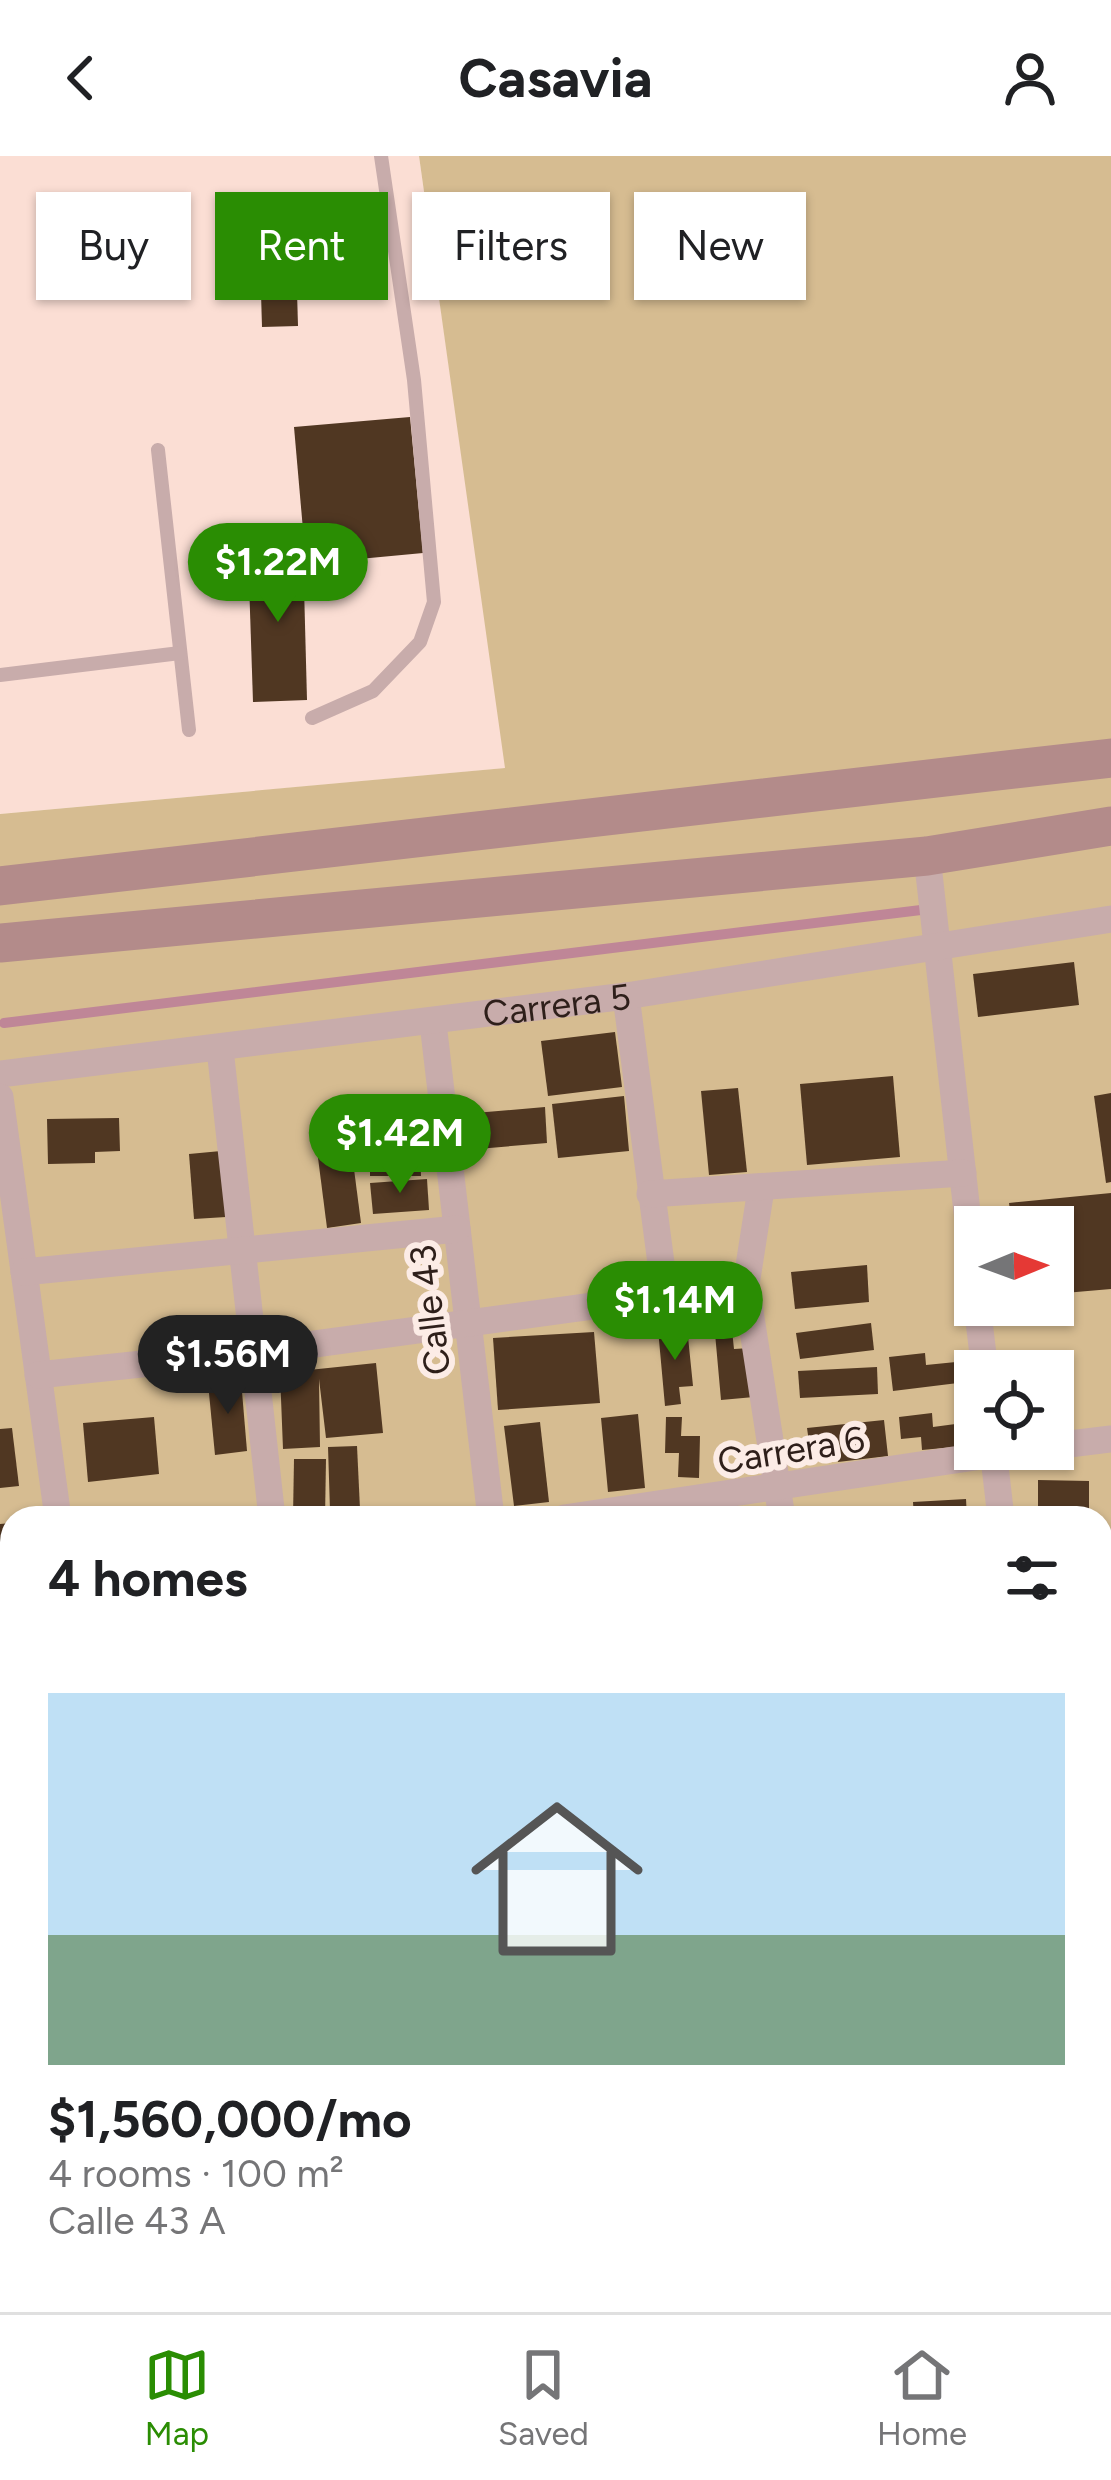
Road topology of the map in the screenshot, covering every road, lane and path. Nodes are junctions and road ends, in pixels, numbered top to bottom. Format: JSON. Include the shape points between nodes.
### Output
{"nodes":[{"id":1,"x":381,"y":156,"type":"edge"},
{"id":2,"x":158,"y":450,"type":"dead end"},
{"id":3,"x":180,"y":653,"type":"junction"},
{"id":4,"x":0,"y":675,"type":"edge"},
{"id":5,"x":312,"y":718,"type":"dead end"},
{"id":6,"x":189,"y":730,"type":"dead end"},
{"id":7,"x":1111,"y":758,"type":"edge"},
{"id":8,"x":1111,"y":826,"type":"edge"},
{"id":9,"x":928,"y":856,"type":"junction"},
{"id":10,"x":0,"y":886,"type":"edge"},
{"id":11,"x":1111,"y":919,"type":"edge"},
{"id":12,"x":0,"y":943,"type":"edge"},
{"id":13,"x":938,"y":947,"type":"junction"},
{"id":14,"x":626,"y":996,"type":"junction"},
{"id":15,"x":433,"y":1023,"type":"junction"},
{"id":16,"x":220,"y":1049,"type":"junction"},
{"id":17,"x":0,"y":1075,"type":"edge"},
{"id":18,"x":0,"y":1097,"type":"edge"},
{"id":19,"x":963,"y":1173,"type":"junction"},
{"id":20,"x":761,"y":1189,"type":"junction"},
{"id":21,"x":650,"y":1194,"type":"junction"},
{"id":22,"x":967,"y":1206,"type":"edge"},
{"id":23,"x":457,"y":1229,"type":"junction"},
{"id":24,"x":245,"y":1250,"type":"junction"},
{"id":25,"x":24,"y":1272,"type":"junction"},
{"id":26,"x":746,"y":1285,"type":"junction"},
{"id":27,"x":665,"y":1294,"type":"junction"},
{"id":28,"x":29,"y":1312,"type":"junction"},
{"id":29,"x":0,"y":1316,"type":"edge"},
{"id":30,"x":468,"y":1319,"type":"junction"},
{"id":31,"x":256,"y":1352,"type":"junction"},
{"id":32,"x":38,"y":1375,"type":"junction"},
{"id":33,"x":1111,"y":1438,"type":"edge"},
{"id":34,"x":1074,"y":1443,"type":"edge"},
{"id":35,"x":954,"y":1461,"type":"edge"},
{"id":36,"x":996,"y":1470,"type":"edge"},
{"id":37,"x":781,"y":1504,"type":"edge"},
{"id":38,"x":56,"y":1506,"type":"edge"},
{"id":39,"x":271,"y":1506,"type":"edge"},
{"id":40,"x":489,"y":1506,"type":"edge"},
{"id":41,"x":750,"y":1506,"type":"edge"},
{"id":42,"x":1000,"y":1506,"type":"edge"}],
"edges":[{"from":1,"to":5,"type":"lane","via":[[434,602],[420,642],[373,691]]},
{"from":2,"to":3,"type":"lane"},
{"from":3,"to":4,"type":"lane"},
{"from":3,"to":6,"type":"lane"},
{"from":7,"to":10,"type":"main road"},
{"from":8,"to":9,"type":"main road"},
{"from":9,"to":12,"type":"main road"},
{"from":9,"to":13,"type":"street"},
{"from":11,"to":13,"type":"street","name":"Carrera 5"},
{"from":13,"to":14,"type":"street","name":"Carrera 5"},
{"from":13,"to":19,"type":"street"},
{"from":14,"to":15,"type":"street","name":"Carrera 5"},
{"from":14,"to":21,"type":"street"},
{"from":15,"to":16,"type":"street","name":"Carrera 5"},
{"from":15,"to":23,"type":"street","name":"Calle 43"},
{"from":16,"to":17,"type":"street","name":"Carrera 5"},
{"from":16,"to":24,"type":"street"},
{"from":18,"to":25,"type":"street"},
{"from":19,"to":20,"type":"street"},
{"from":19,"to":22,"type":"street"},
{"from":20,"to":21,"type":"street"},
{"from":20,"to":26,"type":"street"},
{"from":21,"to":27,"type":"street"},
{"from":23,"to":24,"type":"street"},
{"from":23,"to":30,"type":"street","name":"Calle 43"},
{"from":24,"to":25,"type":"street"},
{"from":24,"to":31,"type":"street"},
{"from":25,"to":28,"type":"street"},
{"from":26,"to":27,"type":"street"},
{"from":26,"to":37,"type":"street"},
{"from":27,"to":30,"type":"street"},
{"from":28,"to":29,"type":"street"},
{"from":28,"to":32,"type":"street"},
{"from":30,"to":31,"type":"street"},
{"from":30,"to":40,"type":"street","name":"Calle 43"},
{"from":31,"to":32,"type":"street"},
{"from":31,"to":39,"type":"street"},
{"from":32,"to":38,"type":"street"},
{"from":33,"to":34,"type":"street"},
{"from":35,"to":37,"type":"street","name":"Carrera 6"},
{"from":36,"to":42,"type":"street"},
{"from":37,"to":41,"type":"street","name":"Carrera 6"}]}
